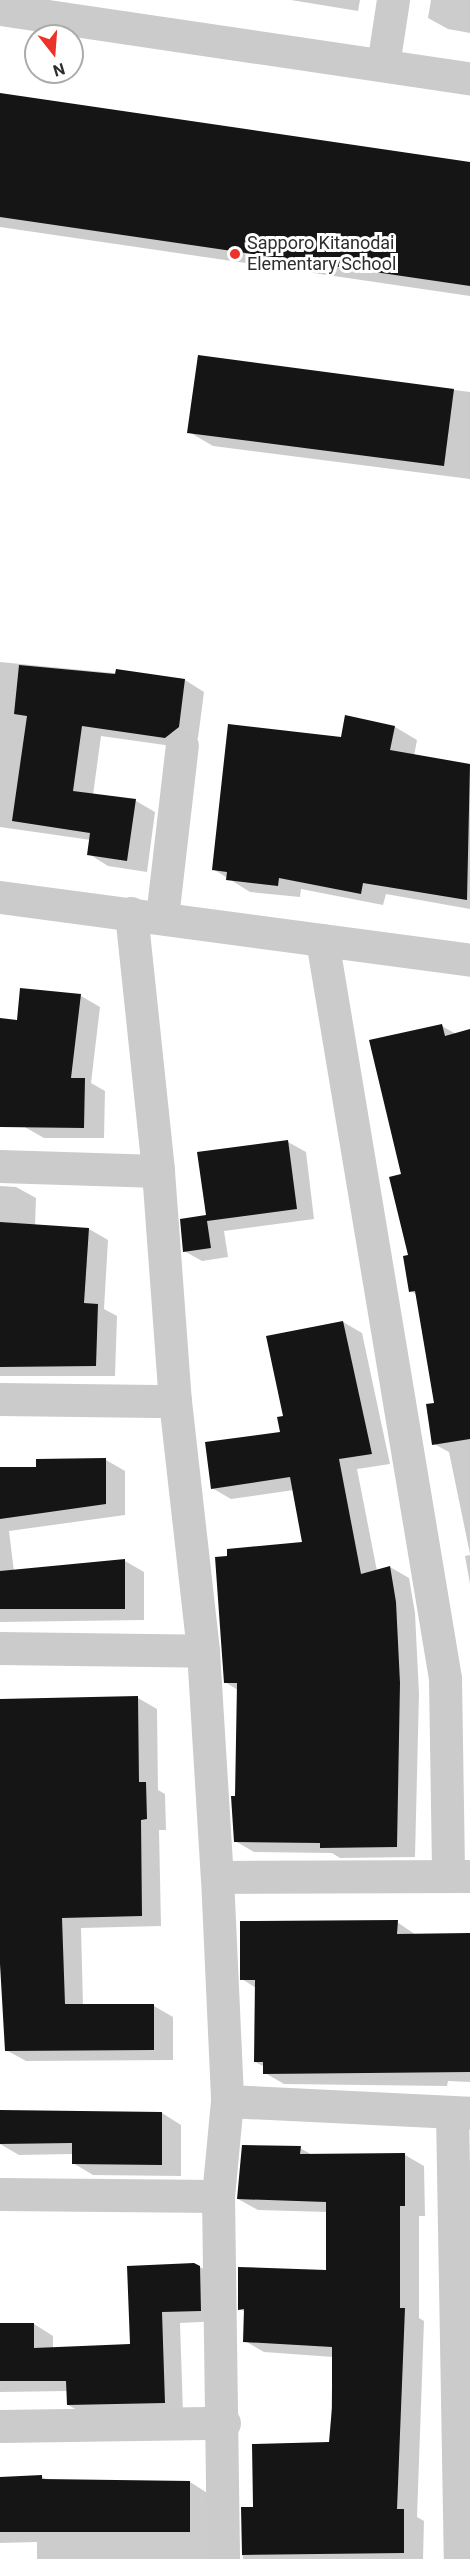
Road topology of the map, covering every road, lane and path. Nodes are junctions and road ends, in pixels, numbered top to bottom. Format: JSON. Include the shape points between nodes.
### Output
{"nodes":[{"id":1,"x":393,"y":0,"type":"edge"},
{"id":2,"x":0,"y":9,"type":"edge"},
{"id":3,"x":123,"y":12,"type":"edge"},
{"id":4,"x":383,"y":65,"type":"junction"},
{"id":5,"x":470,"y":78,"type":"edge"},
{"id":6,"x":182,"y":745,"type":"dead end"},
{"id":7,"x":0,"y":897,"type":"edge"},
{"id":8,"x":146,"y":915,"type":"junction"},
{"id":9,"x":322,"y":940,"type":"junction"},
{"id":10,"x":470,"y":960,"type":"edge"},
{"id":11,"x":0,"y":1166,"type":"edge"},
{"id":12,"x":158,"y":1171,"type":"junction"},
{"id":13,"x":0,"y":1399,"type":"edge"},
{"id":14,"x":175,"y":1401,"type":"junction"},
{"id":15,"x":0,"y":1648,"type":"edge"},
{"id":16,"x":203,"y":1651,"type":"junction"},
{"id":17,"x":459,"y":1876,"type":"edge"},
{"id":18,"x":217,"y":1877,"type":"junction"},
{"id":19,"x":227,"y":2101,"type":"junction"},
{"id":20,"x":461,"y":2113,"type":"edge"},
{"id":21,"x":0,"y":2194,"type":"edge"},
{"id":22,"x":218,"y":2196,"type":"junction"},
{"id":23,"x":224,"y":2423,"type":"junction"},
{"id":24,"x":0,"y":2426,"type":"edge"},
{"id":25,"x":223,"y":2559,"type":"edge"},
{"id":26,"x":460,"y":2559,"type":"edge"}],
"edges":[{"from":1,"to":4,"type":"street"},
{"from":2,"to":3,"type":"street"},
{"from":3,"to":4,"type":"street"},
{"from":4,"to":5,"type":"street"},
{"from":6,"to":8,"type":"street"},
{"from":7,"to":8,"type":"street"},
{"from":8,"to":9,"type":"street"},
{"from":8,"to":12,"type":"street"},
{"from":9,"to":10,"type":"street"},
{"from":9,"to":17,"type":"street","via":[[445,1678]]},
{"from":11,"to":12,"type":"street"},
{"from":12,"to":14,"type":"street"},
{"from":13,"to":14,"type":"street"},
{"from":14,"to":16,"type":"street"},
{"from":15,"to":16,"type":"street"},
{"from":16,"to":18,"type":"street"},
{"from":17,"to":18,"type":"street"},
{"from":18,"to":19,"type":"street"},
{"from":19,"to":20,"type":"street"},
{"from":19,"to":22,"type":"street"},
{"from":20,"to":26,"type":"street"},
{"from":21,"to":22,"type":"street"},
{"from":22,"to":23,"type":"street"},
{"from":23,"to":24,"type":"street"},
{"from":23,"to":25,"type":"street"}]}
